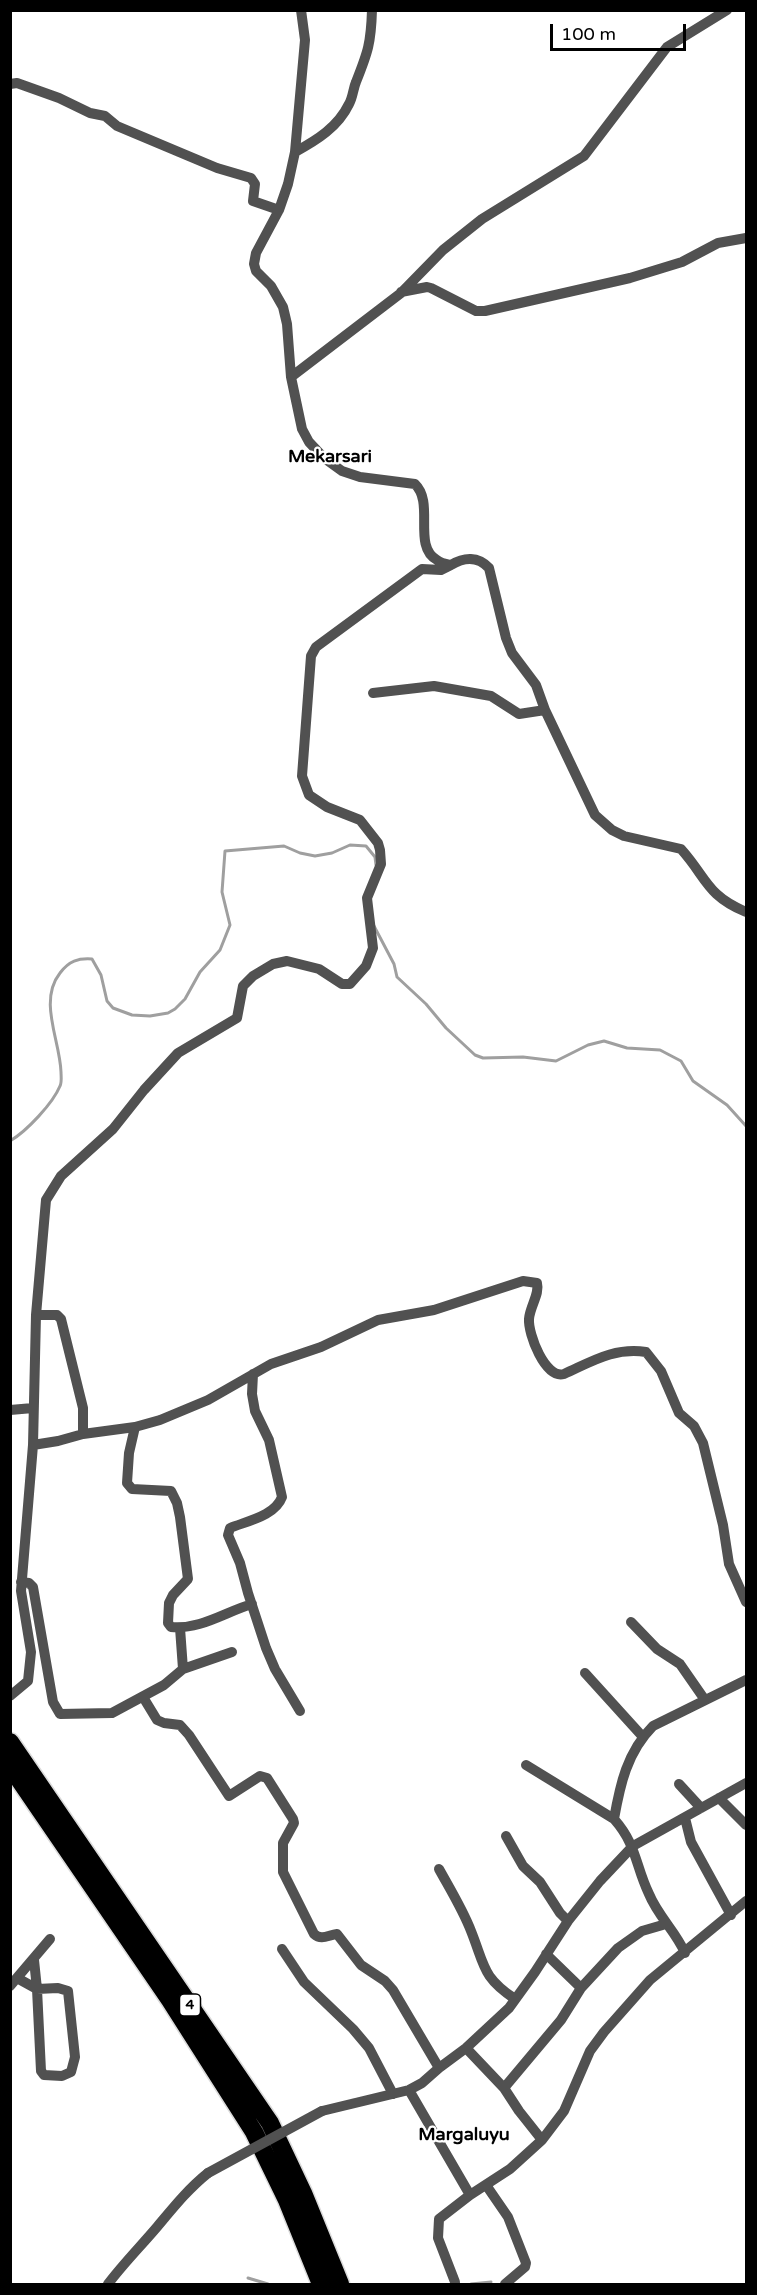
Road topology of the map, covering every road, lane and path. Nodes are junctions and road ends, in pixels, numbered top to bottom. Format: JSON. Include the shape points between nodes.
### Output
{"nodes":[{"id":1,"x":301,"y":10,"type":"edge"},
{"id":2,"x":372,"y":10,"type":"edge"},
{"id":3,"x":727,"y":10,"type":"edge"},
{"id":4,"x":10,"y":84,"type":"edge"},
{"id":5,"x":295,"y":152,"type":"junction"},
{"id":6,"x":279,"y":210,"type":"junction"},
{"id":7,"x":747,"y":238,"type":"edge"},
{"id":8,"x":401,"y":292,"type":"junction"},
{"id":9,"x":291,"y":377,"type":"junction"},
{"id":10,"x":451,"y":565,"type":"junction"},
{"id":11,"x":374,"y":693,"type":"dead end"},
{"id":12,"x":545,"y":710,"type":"junction"},
{"id":13,"x":747,"y":912,"type":"edge"},
{"id":14,"x":36,"y":1315,"type":"junction"},
{"id":15,"x":253,"y":1374,"type":"junction"},
{"id":16,"x":33,"y":1408,"type":"junction"},
{"id":17,"x":10,"y":1410,"type":"edge"},
{"id":18,"x":135,"y":1427,"type":"junction"},
{"id":19,"x":83,"y":1434,"type":"junction"},
{"id":20,"x":33,"y":1445,"type":"junction"},
{"id":21,"x":747,"y":1602,"type":"edge"},
{"id":22,"x":252,"y":1604,"type":"junction"},
{"id":23,"x":631,"y":1622,"type":"dead end"},
{"id":24,"x":180,"y":1628,"type":"junction"},
{"id":25,"x":34,"y":1631,"type":"junction"},
{"id":26,"x":232,"y":1652,"type":"dead end"},
{"id":27,"x":183,"y":1669,"type":"junction"},
{"id":28,"x":585,"y":1673,"type":"dead end"},
{"id":29,"x":747,"y":1680,"type":"edge"},
{"id":30,"x":10,"y":1696,"type":"edge"},
{"id":31,"x":143,"y":1697,"type":"junction"},
{"id":32,"x":705,"y":1700,"type":"junction"},
{"id":33,"x":300,"y":1711,"type":"dead end"},
{"id":34,"x":643,"y":1737,"type":"junction"},
{"id":35,"x":10,"y":1742,"type":"edge"},
{"id":36,"x":526,"y":1765,"type":"dead end"},
{"id":37,"x":10,"y":1766,"type":"edge"},
{"id":38,"x":747,"y":1783,"type":"edge"},
{"id":39,"x":679,"y":1784,"type":"dead end"},
{"id":40,"x":719,"y":1798,"type":"junction"},
{"id":41,"x":700,"y":1808,"type":"junction"},
{"id":42,"x":685,"y":1818,"type":"junction"},
{"id":43,"x":614,"y":1819,"type":"junction"},
{"id":44,"x":747,"y":1825,"type":"edge"},
{"id":45,"x":506,"y":1836,"type":"dead end"},
{"id":46,"x":633,"y":1846,"type":"junction"},
{"id":47,"x":439,"y":1869,"type":"dead end"},
{"id":48,"x":747,"y":1901,"type":"edge"},
{"id":49,"x":731,"y":1915,"type":"junction"},
{"id":50,"x":568,"y":1920,"type":"junction"},
{"id":51,"x":666,"y":1924,"type":"junction"},
{"id":52,"x":50,"y":1939,"type":"dead end"},
{"id":53,"x":282,"y":1949,"type":"dead end"},
{"id":54,"x":685,"y":1953,"type":"junction"},
{"id":55,"x":546,"y":1954,"type":"junction"},
{"id":56,"x":34,"y":1960,"type":"junction"},
{"id":57,"x":14,"y":1982,"type":"edge"},
{"id":58,"x":581,"y":1988,"type":"junction"},
{"id":59,"x":37,"y":1989,"type":"junction"},
{"id":60,"x":515,"y":2000,"type":"junction"},
{"id":61,"x":466,"y":2048,"type":"junction"},
{"id":62,"x":439,"y":2068,"type":"junction"},
{"id":63,"x":504,"y":2088,"type":"junction"},
{"id":64,"x":409,"y":2090,"type":"junction"},
{"id":65,"x":393,"y":2094,"type":"junction"},
{"id":66,"x":542,"y":2140,"type":"junction"},
{"id":67,"x":486,"y":2185,"type":"junction"},
{"id":68,"x":470,"y":2195,"type":"junction"},
{"id":69,"x":455,"y":2282,"type":"dead end"},
{"id":70,"x":108,"y":2284,"type":"edge"},
{"id":71,"x":321,"y":2284,"type":"edge"},
{"id":72,"x":340,"y":2284,"type":"edge"},
{"id":73,"x":505,"y":2284,"type":"edge"}],
"edges":[{"from":1,"to":5,"type":"street","via":[[305,39]]},
{"from":2,"to":5,"type":"street","via":[[370,49],[350,103],[330,129]]},
{"from":3,"to":8,"type":"street","via":[[666,47],[584,156],[482,219],[443,250]]},
{"from":4,"to":6,"type":"street","via":[[59,98],[157,143],[251,178],[255,184],[253,201]]},
{"from":5,"to":6,"type":"street"},
{"from":6,"to":9,"type":"street","via":[[254,264],[283,307]]},
{"from":7,"to":8,"type":"street","via":[[718,243],[682,262],[630,278],[485,311],[476,311],[427,287]]},
{"from":8,"to":9,"type":"street"},
{"from":9,"to":10,"type":"street","via":[[302,429],[309,442],[342,471],[415,484],[425,501],[427,549],[435,560]]},
{"from":10,"to":12,"type":"street","via":[[476,559],[489,568],[506,638],[512,653],[536,685]]},
{"from":10,"to":14,"type":"street","via":[[441,570],[422,569],[316,647],[311,656],[302,776],[309,795],[360,820],[378,843],[381,864],[367,898],[373,948],[366,966],[351,984],[342,984],[319,969],[287,962],[273,964],[253,976],[243,986],[237,1018],[178,1053],[113,1130],[61,1176],[46,1200]]},
{"from":11,"to":12,"type":"street","via":[[434,686],[491,696],[519,714]]},
{"from":12,"to":13,"type":"street","via":[[595,815],[624,836],[681,849],[720,898]]},
{"from":14,"to":16,"type":"street"},
{"from":14,"to":19,"type":"street","via":[[57,1315],[61,1319],[83,1408]]},
{"from":15,"to":18,"type":"street","via":[[208,1400]]},
{"from":15,"to":21,"type":"street","via":[[378,1320],[434,1310],[523,1281],[537,1282],[539,1288],[530,1307],[530,1328],[546,1367],[553,1373],[560,1376],[602,1355],[639,1351],[646,1352],[661,1371],[679,1413],[694,1426],[703,1443],[729,1564]]},
{"from":15,"to":22,"type":"street","via":[[255,1411],[269,1440],[282,1497],[272,1510],[230,1528],[228,1534]]},
{"from":16,"to":17,"type":"street"},
{"from":16,"to":20,"type":"street"},
{"from":18,"to":19,"type":"street"},
{"from":18,"to":24,"type":"street","via":[[127,1484],[132,1489],[168,1489],[177,1503],[188,1577],[187,1583],[173,1595],[168,1623]]},
{"from":19,"to":20,"type":"street"},
{"from":20,"to":25,"type":"street","via":[[21,1591]]},
{"from":22,"to":24,"type":"street"},
{"from":22,"to":33,"type":"street","via":[[275,1669]]},
{"from":23,"to":32,"type":"street","via":[[657,1649],[680,1664]]},
{"from":24,"to":27,"type":"street"},
{"from":25,"to":30,"type":"street","via":[[28,1681]]},
{"from":25,"to":31,"type":"street","via":[[53,1702],[60,1714],[112,1713]]},
{"from":26,"to":27,"type":"street"},
{"from":27,"to":31,"type":"street"},
{"from":28,"to":34,"type":"street"},
{"from":29,"to":32,"type":"street"},
{"from":31,"to":62,"type":"street","via":[[157,1720],[180,1725],[189,1735],[229,1796],[260,1776],[267,1778],[293,1819],[283,1843],[283,1872],[314,1934],[318,1938],[337,1934],[361,1965],[393,1990]]},
{"from":32,"to":34,"type":"street","via":[[660,1722]]},
{"from":34,"to":43,"type":"street","via":[[631,1754]]},
{"from":35,"to":72,"type":"highway","number":"4","via":[[270,2123]]},
{"from":36,"to":43,"type":"street"},
{"from":37,"to":71,"type":"highway","number":"4","via":[[170,2000],[254,2132]]},
{"from":38,"to":40,"type":"street"},
{"from":39,"to":41,"type":"street"},
{"from":40,"to":41,"type":"street"},
{"from":40,"to":44,"type":"street"},
{"from":41,"to":42,"type":"street"},
{"from":42,"to":46,"type":"street"},
{"from":42,"to":49,"type":"street","via":[[691,1842]]},
{"from":43,"to":46,"type":"street"},
{"from":45,"to":50,"type":"street","via":[[523,1866]]},
{"from":46,"to":50,"type":"street"},
{"from":46,"to":51,"type":"street","via":[[648,1893]]},
{"from":47,"to":60,"type":"street","via":[[471,1931],[481,1963],[496,1987]]},
{"from":48,"to":49,"type":"street"},
{"from":49,"to":54,"type":"street"},
{"from":50,"to":55,"type":"street"},
{"from":51,"to":54,"type":"street"},
{"from":51,"to":58,"type":"street","via":[[642,1931],[618,1948]]},
{"from":52,"to":56,"type":"street"},
{"from":53,"to":65,"type":"street","via":[[304,1982],[369,2048]]},
{"from":54,"to":66,"type":"street","via":[[650,1980],[604,2032],[590,2051],[564,2111]]},
{"from":55,"to":58,"type":"street"},
{"from":55,"to":60,"type":"street"},
{"from":56,"to":57,"type":"street"},
{"from":56,"to":59,"type":"street"},
{"from":57,"to":59,"type":"street"},
{"from":58,"to":63,"type":"street","via":[[561,2020]]},
{"from":59,"to":59,"type":"street","via":[[41,2071],[44,2075],[62,2076],[71,2072],[75,2057],[68,1991]]},
{"from":60,"to":61,"type":"street"},
{"from":61,"to":62,"type":"street"},
{"from":61,"to":63,"type":"street"},
{"from":62,"to":64,"type":"street"},
{"from":63,"to":66,"type":"street"},
{"from":64,"to":65,"type":"street"},
{"from":64,"to":68,"type":"street"},
{"from":65,"to":70,"type":"street","bridge":true,"via":[[322,2110],[208,2173],[190,2187]]},
{"from":66,"to":67,"type":"street"},
{"from":67,"to":68,"type":"street"},
{"from":67,"to":73,"type":"street","via":[[508,2217],[526,2263]]},
{"from":68,"to":69,"type":"street","via":[[439,2219],[438,2238]]}]}
